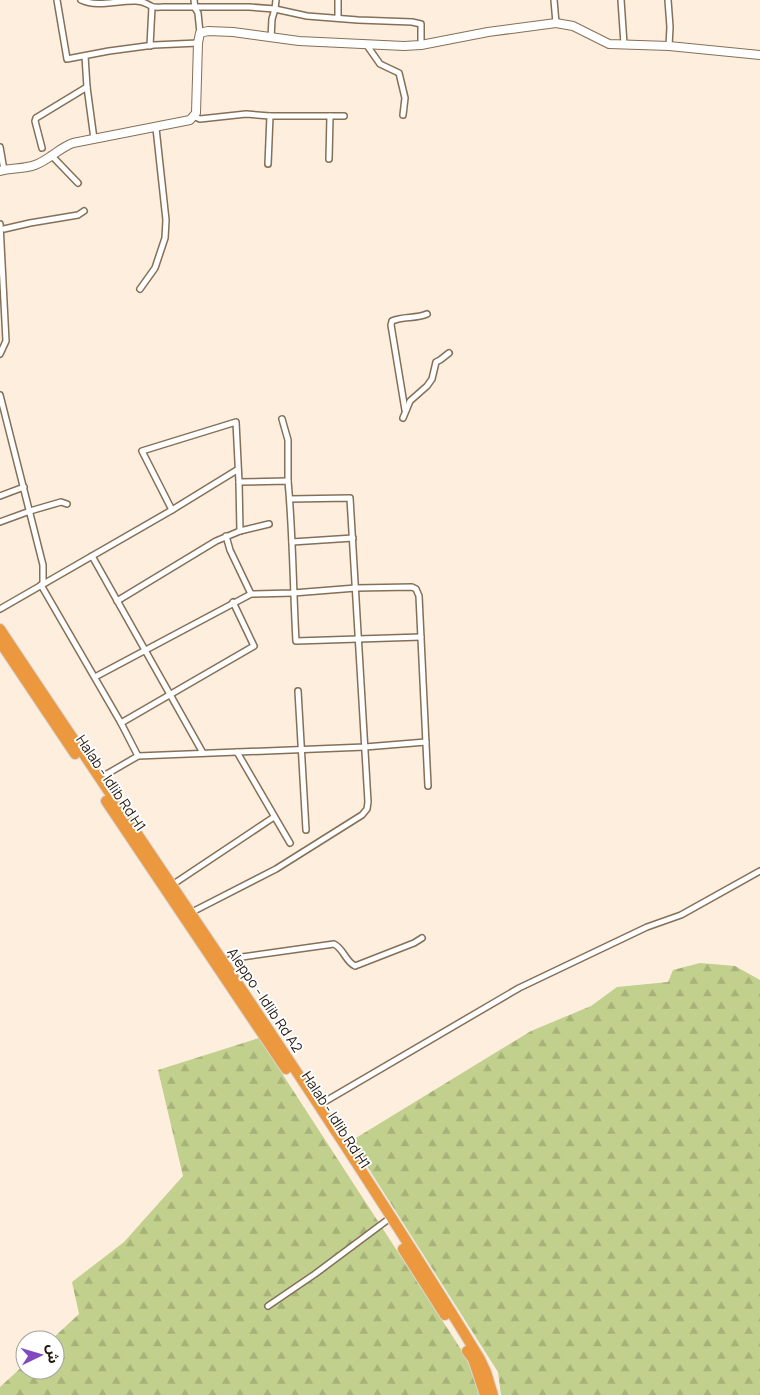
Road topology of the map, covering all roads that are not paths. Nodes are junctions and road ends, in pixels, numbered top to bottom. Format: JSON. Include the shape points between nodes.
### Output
{"nodes":[{"id":1,"x":57,"y":0,"type":"edge"},
{"id":2,"x":81,"y":0,"type":"edge"},
{"id":3,"x":162,"y":0,"type":"edge"},
{"id":4,"x":194,"y":0,"type":"edge"},
{"id":5,"x":276,"y":0,"type":"edge"},
{"id":6,"x":338,"y":0,"type":"edge"},
{"id":7,"x":554,"y":0,"type":"edge"},
{"id":8,"x":621,"y":0,"type":"edge"},
{"id":9,"x":668,"y":0,"type":"edge"},
{"id":10,"x":112,"y":1,"type":"edge"},
{"id":11,"x":152,"y":7,"type":"junction"},
{"id":12,"x":163,"y":7,"type":"junction"},
{"id":13,"x":195,"y":8,"type":"junction"},
{"id":14,"x":275,"y":9,"type":"junction"},
{"id":15,"x":338,"y":18,"type":"junction"},
{"id":16,"x":556,"y":23,"type":"junction"},
{"id":17,"x":200,"y":33,"type":"junction"},
{"id":18,"x":270,"y":38,"type":"junction"},
{"id":19,"x":198,"y":43,"type":"junction"},
{"id":20,"x":366,"y":44,"type":"junction"},
{"id":21,"x":624,"y":44,"type":"junction"},
{"id":22,"x":421,"y":45,"type":"junction"},
{"id":23,"x":150,"y":46,"type":"junction"},
{"id":24,"x":669,"y":46,"type":"junction"},
{"id":25,"x":760,"y":55,"type":"edge"},
{"id":26,"x":85,"y":56,"type":"junction"},
{"id":27,"x":86,"y":86,"type":"junction"},
{"id":28,"x":403,"y":115,"type":"dead end"},
{"id":29,"x":193,"y":116,"type":"junction"},
{"id":30,"x":270,"y":116,"type":"junction"},
{"id":31,"x":330,"y":116,"type":"junction"},
{"id":32,"x":344,"y":116,"type":"dead end"},
{"id":33,"x":156,"y":128,"type":"junction"},
{"id":34,"x":94,"y":139,"type":"junction"},
{"id":35,"x":0,"y":148,"type":"edge"},
{"id":36,"x":42,"y":148,"type":"dead end"},
{"id":37,"x":52,"y":155,"type":"junction"},
{"id":38,"x":329,"y":159,"type":"dead end"},
{"id":39,"x":268,"y":164,"type":"dead end"},
{"id":40,"x":2,"y":171,"type":"edge"},
{"id":41,"x":78,"y":183,"type":"dead end"},
{"id":42,"x":84,"y":211,"type":"dead end"},
{"id":43,"x":0,"y":224,"type":"edge"},
{"id":44,"x":4,"y":229,"type":"dead end"},
{"id":45,"x":140,"y":289,"type":"dead end"},
{"id":46,"x":427,"y":314,"type":"dead end"},
{"id":47,"x":449,"y":353,"type":"dead end"},
{"id":48,"x":0,"y":354,"type":"edge"},
{"id":49,"x":0,"y":394,"type":"edge"},
{"id":50,"x":406,"y":410,"type":"junction"},
{"id":51,"x":403,"y":418,"type":"dead end"},
{"id":52,"x":282,"y":419,"type":"dead end"},
{"id":53,"x":237,"y":470,"type":"junction"},
{"id":54,"x":288,"y":481,"type":"junction"},
{"id":55,"x":239,"y":482,"type":"junction"},
{"id":56,"x":24,"y":487,"type":"junction"},
{"id":57,"x":0,"y":496,"type":"edge"},
{"id":58,"x":290,"y":499,"type":"junction"},
{"id":59,"x":67,"y":504,"type":"dead end"},
{"id":60,"x":172,"y":510,"type":"junction"},
{"id":61,"x":30,"y":511,"type":"junction"},
{"id":62,"x":0,"y":522,"type":"edge"},
{"id":63,"x":269,"y":524,"type":"dead end"},
{"id":64,"x":240,"y":531,"type":"junction"},
{"id":65,"x":226,"y":536,"type":"junction"},
{"id":66,"x":353,"y":538,"type":"junction"},
{"id":67,"x":292,"y":542,"type":"junction"},
{"id":68,"x":92,"y":556,"type":"junction"},
{"id":69,"x":42,"y":585,"type":"junction"},
{"id":70,"x":356,"y":588,"type":"junction"},
{"id":71,"x":293,"y":593,"type":"junction"},
{"id":72,"x":251,"y":594,"type":"junction"},
{"id":73,"x":117,"y":601,"type":"junction"},
{"id":74,"x":233,"y":602,"type":"junction"},
{"id":75,"x":0,"y":609,"type":"edge"},
{"id":76,"x":0,"y":629,"type":"edge"},
{"id":77,"x":421,"y":637,"type":"junction"},
{"id":78,"x":358,"y":639,"type":"junction"},
{"id":79,"x":0,"y":642,"type":"edge"},
{"id":80,"x":145,"y":650,"type":"junction"},
{"id":81,"x":95,"y":677,"type":"junction"},
{"id":82,"x":298,"y":691,"type":"dead end"},
{"id":83,"x":170,"y":694,"type":"junction"},
{"id":84,"x":121,"y":723,"type":"junction"},
{"id":85,"x":426,"y":742,"type":"junction"},
{"id":86,"x":365,"y":747,"type":"junction"},
{"id":87,"x":302,"y":750,"type":"junction"},
{"id":88,"x":237,"y":752,"type":"junction"},
{"id":89,"x":204,"y":753,"type":"junction"},
{"id":90,"x":138,"y":756,"type":"junction"},
{"id":91,"x":96,"y":780,"type":"junction"},
{"id":92,"x":428,"y":786,"type":"dead end"},
{"id":93,"x":274,"y":817,"type":"junction"},
{"id":94,"x":306,"y":830,"type":"dead end"},
{"id":95,"x":290,"y":843,"type":"dead end"},
{"id":96,"x":760,"y":871,"type":"edge"},
{"id":97,"x":175,"y":883,"type":"dead end"},
{"id":98,"x":194,"y":911,"type":"dead end"},
{"id":99,"x":422,"y":938,"type":"dead end"},
{"id":100,"x":220,"y":964,"type":"junction"},
{"id":101,"x":315,"y":1107,"type":"junction"},
{"id":102,"x":386,"y":1221,"type":"junction"},
{"id":103,"x":268,"y":1306,"type":"dead end"},
{"id":104,"x":486,"y":1395,"type":"edge"},
{"id":105,"x":493,"y":1395,"type":"edge"}],
"edges":[{"from":1,"to":26,"type":"street","via":[[67,59]]},
{"from":2,"to":10,"type":"street","via":[[93,4]]},
{"from":3,"to":12,"type":"street"},
{"from":4,"to":13,"type":"street"},
{"from":5,"to":14,"type":"street"},
{"from":6,"to":15,"type":"street"},
{"from":7,"to":16,"type":"street"},
{"from":8,"to":21,"type":"street"},
{"from":9,"to":24,"type":"street"},
{"from":10,"to":11,"type":"street","via":[[142,2]]},
{"from":11,"to":12,"type":"street"},
{"from":11,"to":23,"type":"street"},
{"from":12,"to":13,"type":"street"},
{"from":13,"to":14,"type":"street"},
{"from":13,"to":17,"type":"street"},
{"from":14,"to":15,"type":"street"},
{"from":14,"to":18,"type":"street"},
{"from":15,"to":22,"type":"street","via":[[421,24]]},
{"from":16,"to":21,"type":"street","via":[[573,26],[609,44]]},
{"from":16,"to":22,"type":"street"},
{"from":17,"to":18,"type":"street","via":[[233,32]]},
{"from":17,"to":19,"type":"street"},
{"from":18,"to":20,"type":"street"},
{"from":19,"to":23,"type":"street"},
{"from":19,"to":29,"type":"street","via":[[196,113]]},
{"from":20,"to":22,"type":"street"},
{"from":20,"to":28,"type":"street","via":[[380,64],[399,74],[405,98]]},
{"from":21,"to":24,"type":"street"},
{"from":23,"to":26,"type":"street"},
{"from":24,"to":25,"type":"street"},
{"from":26,"to":27,"type":"street"},
{"from":27,"to":34,"type":"street"},
{"from":27,"to":36,"type":"street","via":[[36,118]]},
{"from":29,"to":30,"type":"street","via":[[200,119],[246,114]]},
{"from":29,"to":33,"type":"street","via":[[190,120]]},
{"from":30,"to":31,"type":"street"},
{"from":30,"to":39,"type":"street"},
{"from":31,"to":32,"type":"street"},
{"from":31,"to":38,"type":"street"},
{"from":33,"to":34,"type":"street"},
{"from":33,"to":45,"type":"street","via":[[165,238],[155,268]]},
{"from":34,"to":37,"type":"street","via":[[65,146]]},
{"from":35,"to":40,"type":"street"},
{"from":37,"to":40,"type":"street","via":[[34,166]]},
{"from":37,"to":41,"type":"street"},
{"from":42,"to":44,"type":"street","via":[[78,215]]},
{"from":43,"to":48,"type":"street","via":[[6,341]]},
{"from":46,"to":50,"type":"street","via":[[397,318],[391,325]]},
{"from":47,"to":50,"type":"street","via":[[436,362],[432,379],[410,401]]},
{"from":49,"to":56,"type":"street"},
{"from":50,"to":51,"type":"street"},
{"from":52,"to":54,"type":"street","via":[[288,440]]},
{"from":53,"to":55,"type":"street"},
{"from":53,"to":60,"type":"street"},
{"from":53,"to":60,"type":"street","via":[[236,422],[142,451]]},
{"from":54,"to":55,"type":"street"},
{"from":54,"to":58,"type":"street"},
{"from":55,"to":64,"type":"street"},
{"from":56,"to":57,"type":"street"},
{"from":56,"to":61,"type":"street"},
{"from":58,"to":66,"type":"street","via":[[350,498]]},
{"from":58,"to":67,"type":"street"},
{"from":59,"to":61,"type":"street","via":[[60,502]]},
{"from":60,"to":68,"type":"street"},
{"from":61,"to":62,"type":"street"},
{"from":61,"to":69,"type":"street","via":[[43,565]]},
{"from":63,"to":64,"type":"street"},
{"from":64,"to":65,"type":"street"},
{"from":65,"to":72,"type":"street"},
{"from":65,"to":73,"type":"street"},
{"from":66,"to":67,"type":"street"},
{"from":66,"to":70,"type":"street"},
{"from":67,"to":71,"type":"street"},
{"from":68,"to":69,"type":"street"},
{"from":68,"to":73,"type":"street"},
{"from":69,"to":75,"type":"street"},
{"from":69,"to":81,"type":"street"},
{"from":70,"to":71,"type":"street"},
{"from":70,"to":77,"type":"street","via":[[416,589]]},
{"from":70,"to":78,"type":"street"},
{"from":71,"to":72,"type":"street"},
{"from":71,"to":78,"type":"street","via":[[296,641]]},
{"from":72,"to":74,"type":"street"},
{"from":73,"to":80,"type":"street"},
{"from":74,"to":80,"type":"street"},
{"from":74,"to":83,"type":"street","via":[[254,646]]},
{"from":76,"to":91,"type":"highway","name":"Aleppo - Idlib Rd A2"},
{"from":77,"to":78,"type":"street"},
{"from":77,"to":85,"type":"street"},
{"from":78,"to":86,"type":"street"},
{"from":79,"to":91,"type":"highway","name":"Halab - Idlib Rd H1"},
{"from":80,"to":81,"type":"street"},
{"from":80,"to":83,"type":"street"},
{"from":81,"to":84,"type":"street"},
{"from":82,"to":87,"type":"street"},
{"from":83,"to":84,"type":"street"},
{"from":83,"to":89,"type":"street"},
{"from":84,"to":90,"type":"street"},
{"from":85,"to":86,"type":"street"},
{"from":85,"to":92,"type":"street"},
{"from":86,"to":87,"type":"street"},
{"from":86,"to":98,"type":"street","via":[[368,802],[362,815],[276,869]]},
{"from":87,"to":88,"type":"street"},
{"from":87,"to":94,"type":"street"},
{"from":88,"to":89,"type":"street"},
{"from":88,"to":93,"type":"street"},
{"from":89,"to":90,"type":"street"},
{"from":90,"to":91,"type":"street"},
{"from":91,"to":100,"type":"highway","name":"Aleppo - Idlib Rd A2"},
{"from":93,"to":95,"type":"street"},
{"from":93,"to":97,"type":"street"},
{"from":96,"to":101,"type":"street","via":[[681,916],[647,928],[519,988]]},
{"from":99,"to":100,"type":"street","via":[[355,966],[350,964],[340,946],[334,944],[232,958]]},
{"from":100,"to":101,"type":"highway","name":"Aleppo - Idlib Rd A2"},
{"from":101,"to":102,"type":"highway","name":"Halab - Idlib Rd H1"},
{"from":101,"to":105,"type":"highway","name":"Aleppo - Idlib Rd A2","via":[[431,1279],[480,1359]]},
{"from":102,"to":103,"type":"street"},
{"from":102,"to":104,"type":"highway","name":"Halab - Idlib Rd H1","via":[[473,1359]]}]}
